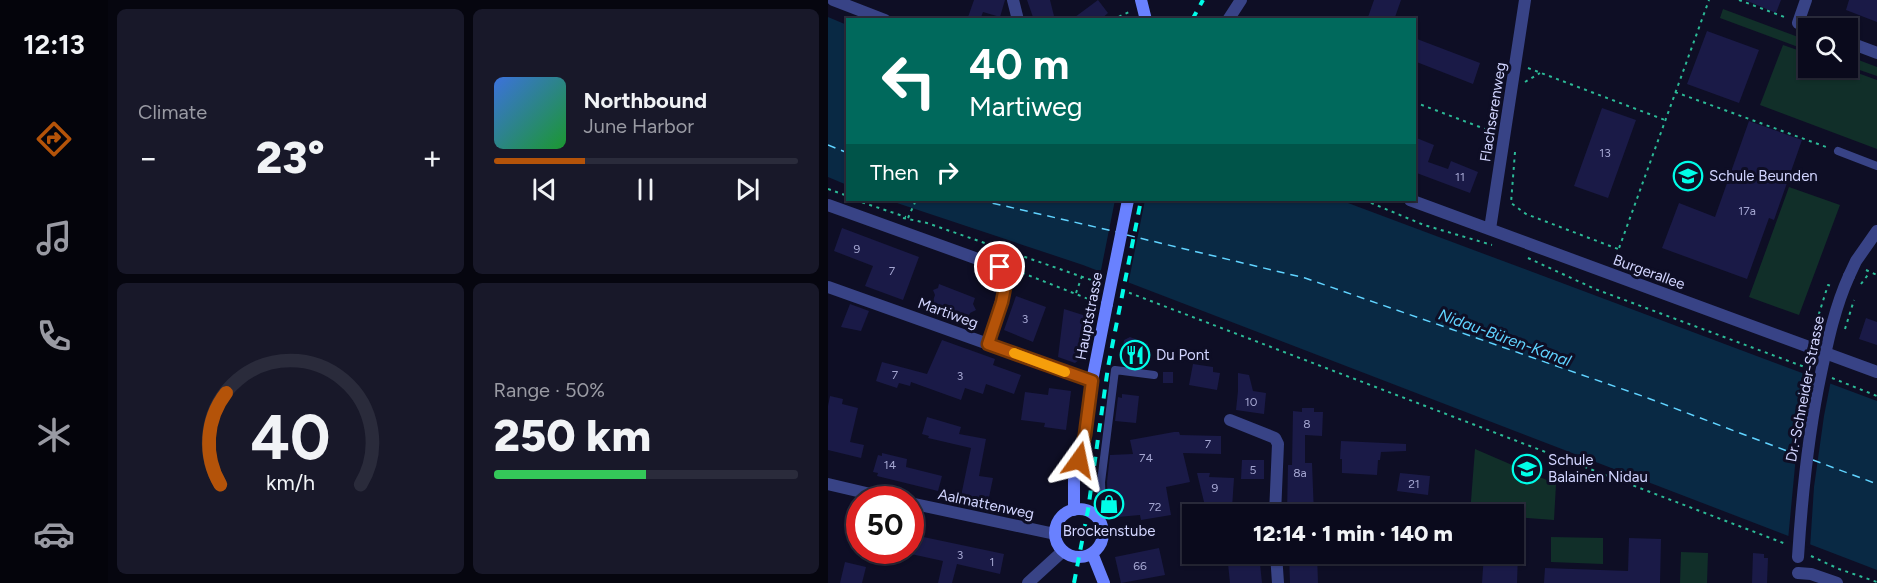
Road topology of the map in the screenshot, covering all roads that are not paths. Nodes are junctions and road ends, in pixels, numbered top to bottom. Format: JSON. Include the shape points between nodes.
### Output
{"nodes":[{"id":1,"x":832,"y":0,"type":"edge"},
{"id":2,"x":1013,"y":0,"type":"edge"},
{"id":3,"x":1141,"y":0,"type":"edge"},
{"id":4,"x":1241,"y":0,"type":"edge"},
{"id":5,"x":1525,"y":0,"type":"edge"},
{"id":6,"x":1806,"y":0,"type":"edge"},
{"id":7,"x":880,"y":18,"type":"edge"},
{"id":8,"x":1018,"y":18,"type":"edge"},
{"id":9,"x":1146,"y":18,"type":"edge"},
{"id":10,"x":1229,"y":18,"type":"edge"},
{"id":11,"x":1800,"y":18,"type":"edge"},
{"id":12,"x":1858,"y":46,"type":"edge"},
{"id":13,"x":1877,"y":53,"type":"edge"},
{"id":14,"x":1838,"y":152,"type":"road end"},
{"id":15,"x":1877,"y":166,"type":"edge"},
{"id":16,"x":1128,"y":201,"type":"edge"},
{"id":17,"x":1413,"y":201,"type":"edge"},
{"id":18,"x":828,"y":205,"type":"edge"},
{"id":19,"x":1491,"y":230,"type":"junction"},
{"id":20,"x":1877,"y":231,"type":"edge"},
{"id":21,"x":828,"y":287,"type":"edge"},
{"id":22,"x":988,"y":344,"type":"junction"},
{"id":23,"x":1877,"y":372,"type":"edge"},
{"id":24,"x":1154,"y":375,"type":"dead end"},
{"id":25,"x":1092,"y":381,"type":"junction"},
{"id":26,"x":1230,"y":420,"type":"dead end"},
{"id":27,"x":828,"y":484,"type":"edge"},
{"id":28,"x":846,"y":488,"type":"edge"},
{"id":29,"x":1275,"y":504,"type":"edge"},
{"id":30,"x":924,"y":506,"type":"edge"},
{"id":31,"x":1074,"y":510,"type":"junction"},
{"id":32,"x":1098,"y":518,"type":"junction"},
{"id":33,"x":1055,"y":534,"type":"junction"},
{"id":34,"x":1064,"y":551,"type":"junction"},
{"id":35,"x":1092,"y":553,"type":"junction"},
{"id":36,"x":1277,"y":564,"type":"edge"},
{"id":37,"x":1798,"y":578,"type":"edge"},
{"id":38,"x":1028,"y":583,"type":"edge"},
{"id":39,"x":1104,"y":583,"type":"edge"},
{"id":40,"x":1278,"y":583,"type":"edge"},
{"id":41,"x":1837,"y":583,"type":"edge"}],
"edges":[{"from":1,"to":7,"type":"street"},
{"from":2,"to":8,"type":"street"},
{"from":3,"to":9,"type":"main road"},
{"from":4,"to":10,"type":"street"},
{"from":5,"to":19,"type":"street","name":"Flachserenweg"},
{"from":6,"to":11,"type":"street"},
{"from":12,"to":13,"type":"street"},
{"from":14,"to":15,"type":"lane"},
{"from":16,"to":25,"type":"main road","name":"Hauptstrasse","bridge":true,"via":[[1102,303]]},
{"from":17,"to":19,"type":"street","name":"Burgerallee"},
{"from":18,"to":22,"type":"street","via":[[1000,267],[1006,282]]},
{"from":19,"to":23,"type":"street","name":"Burgerallee"},
{"from":20,"to":37,"type":"street","name":"Dr.-Schneider-Strasse","bridge":true,"via":[[1856,261],[1836,307],[1813,410]]},
{"from":21,"to":22,"type":"street","name":"Martiweg"},
{"from":22,"to":25,"type":"street","name":"Martiweg"},
{"from":24,"to":32,"type":"lane","via":[[1115,370],[1101,482],[1102,513]]},
{"from":25,"to":31,"type":"main road","name":"Hauptstrasse","via":[[1074,480]]},
{"from":26,"to":29,"type":"street","via":[[1275,438]]},
{"from":27,"to":28,"type":"street"},
{"from":30,"to":33,"type":"street","name":"Aalmattenweg"},
{"from":31,"to":32,"type":"main road","via":[[1088,510]]},
{"from":31,"to":33,"type":"main road","via":[[1058,521]]},
{"from":32,"to":35,"type":"main road","via":[[1102,540]]},
{"from":33,"to":34,"type":"main road"},
{"from":34,"to":35,"type":"main road","via":[[1073,556]]},
{"from":34,"to":38,"type":"street"},
{"from":35,"to":39,"type":"main road"},
{"from":36,"to":40,"type":"street"},
{"from":37,"to":41,"type":"street","via":[[1812,574]]}]}
